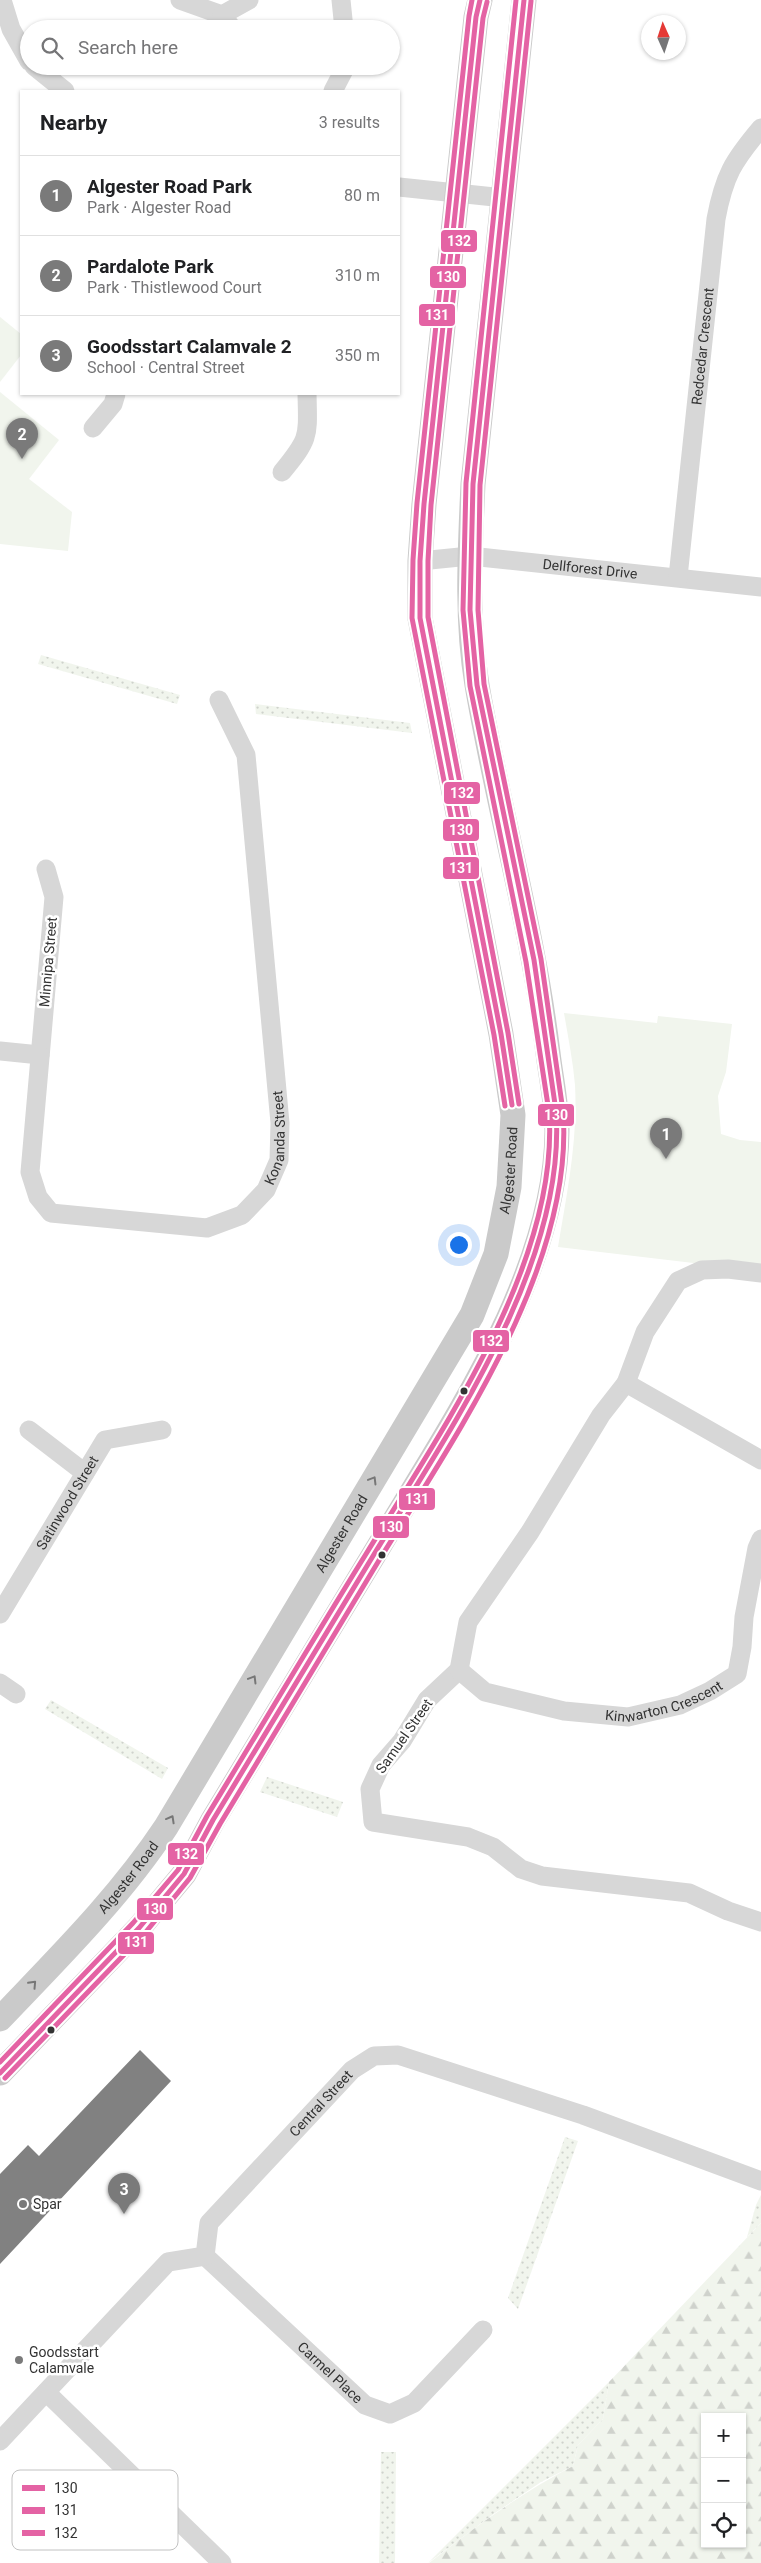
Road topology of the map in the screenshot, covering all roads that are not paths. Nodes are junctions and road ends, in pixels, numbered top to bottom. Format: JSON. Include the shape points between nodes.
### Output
{"nodes":[{"id":1,"x":2,"y":0,"type":"edge"},
{"id":2,"x":180,"y":0,"type":"edge"},
{"id":3,"x":249,"y":0,"type":"edge"},
{"id":4,"x":341,"y":0,"type":"edge"},
{"id":5,"x":480,"y":0,"type":"edge"},
{"id":6,"x":524,"y":0,"type":"edge"},
{"id":7,"x":223,"y":20,"type":"edge"},
{"id":8,"x":229,"y":20,"type":"edge"},
{"id":9,"x":343,"y":20,"type":"edge"},
{"id":10,"x":20,"y":45,"type":"edge"},
{"id":11,"x":45,"y":75,"type":"edge"},
{"id":12,"x":341,"y":75,"type":"edge"},
{"id":13,"x":64,"y":90,"type":"edge"},
{"id":14,"x":334,"y":90,"type":"edge"},
{"id":15,"x":761,"y":128,"type":"edge"},
{"id":16,"x":400,"y":187,"type":"edge"},
{"id":17,"x":457,"y":192,"type":"junction"},
{"id":18,"x":504,"y":198,"type":"junction"},
{"id":19,"x":116,"y":395,"type":"edge"},
{"id":20,"x":307,"y":395,"type":"edge"},
{"id":21,"x":92,"y":428,"type":"dead end"},
{"id":22,"x":282,"y":472,"type":"dead end"},
{"id":23,"x":470,"y":556,"type":"junction"},
{"id":24,"x":420,"y":561,"type":"junction"},
{"id":25,"x":678,"y":577,"type":"junction"},
{"id":26,"x":761,"y":586,"type":"edge"},
{"id":27,"x":219,"y":700,"type":"dead end"},
{"id":28,"x":46,"y":869,"type":"dead end"},
{"id":29,"x":0,"y":1051,"type":"edge"},
{"id":30,"x":40,"y":1056,"type":"junction"},
{"id":31,"x":761,"y":1273,"type":"edge"},
{"id":32,"x":626,"y":1383,"type":"junction"},
{"id":33,"x":29,"y":1430,"type":"dead end"},
{"id":34,"x":162,"y":1430,"type":"dead end"},
{"id":35,"x":761,"y":1460,"type":"edge"},
{"id":36,"x":85,"y":1473,"type":"junction"},
{"id":37,"x":761,"y":1538,"type":"edge"},
{"id":38,"x":2,"y":1608,"type":"edge"},
{"id":39,"x":459,"y":1670,"type":"junction"},
{"id":40,"x":0,"y":1683,"type":"edge"},
{"id":41,"x":16,"y":1694,"type":"dead end"},
{"id":42,"x":761,"y":1922,"type":"edge"},
{"id":43,"x":0,"y":2019,"type":"edge"},
{"id":44,"x":0,"y":2073,"type":"edge"},
{"id":45,"x":761,"y":2181,"type":"edge"},
{"id":46,"x":205,"y":2256,"type":"junction"},
{"id":47,"x":482,"y":2330,"type":"dead end"},
{"id":48,"x":46,"y":2392,"type":"junction"},
{"id":49,"x":0,"y":2441,"type":"edge"},
{"id":50,"x":126,"y":2470,"type":"edge"},
{"id":51,"x":178,"y":2520,"type":"edge"},
{"id":52,"x":222,"y":2563,"type":"edge"}],
"edges":[{"from":1,"to":10,"type":"street"},
{"from":2,"to":7,"type":"street"},
{"from":3,"to":8,"type":"street"},
{"from":4,"to":9,"type":"street"},
{"from":5,"to":17,"type":"main road","name":"Algester Road"},
{"from":6,"to":18,"type":"main road"},
{"from":11,"to":13,"type":"street"},
{"from":12,"to":14,"type":"street"},
{"from":15,"to":25,"type":"street","name":"Redcedar Crescent","via":[[741,152],[722,186]]},
{"from":16,"to":17,"type":"street"},
{"from":17,"to":18,"type":"street"},
{"from":17,"to":24,"type":"main road","name":"Algester Road"},
{"from":18,"to":23,"type":"main road","via":[[474,484]]},
{"from":19,"to":21,"type":"street","via":[[113,404]]},
{"from":20,"to":22,"type":"street","via":[[308,428],[303,446]]},
{"from":23,"to":24,"type":"street","name":"Dellforest Drive"},
{"from":23,"to":25,"type":"street","name":"Dellforest Drive"},
{"from":23,"to":44,"type":"main road","via":[[477,682],[540,987],[557,1130],[551,1197],[503,1330],[440,1445],[213,1820],[184,1874],[139,1928]]},
{"from":43,"to":24,"type":"main road","name":"Algester Road","one_way":true,"via":[[91,1923],[141,1865],[166,1827],[472,1315],[496,1254],[509,1187],[513,1115],[501,1034],[420,618]]},
{"from":25,"to":26,"type":"street","name":"Dellforest Drive"},
{"from":27,"to":30,"type":"street","name":"Konanda Street","via":[[246,755],[247,765],[280,1124],[279,1160],[266,1190],[242,1216],[206,1228],[52,1213],[38,1197],[30,1172]]},
{"from":28,"to":30,"type":"street","name":"Minnipa Street","via":[[54,897]]},
{"from":29,"to":30,"type":"street"},
{"from":31,"to":32,"type":"street","via":[[702,1270],[678,1281],[645,1332]]},
{"from":32,"to":35,"type":"street"},
{"from":32,"to":39,"type":"street","via":[[601,1415],[530,1532],[468,1622]]},
{"from":33,"to":36,"type":"street"},
{"from":34,"to":36,"type":"street","name":"Satinwood Street","via":[[105,1440]]},
{"from":36,"to":38,"type":"street","name":"Satinwood Street"},
{"from":37,"to":39,"type":"street","name":"Kinwarton Crescent","via":[[744,1617],[737,1674],[680,1705],[628,1717],[564,1711],[485,1692]]},
{"from":39,"to":42,"type":"street","name":"Samuel Street","via":[[427,1700],[402,1741],[381,1765],[370,1789],[372,1822],[468,1837],[493,1847],[521,1869],[542,1876],[689,1893]]},
{"from":40,"to":41,"type":"street"},
{"from":45,"to":46,"type":"street","name":"Central Street","via":[[583,2114],[398,2055],[374,2056],[352,2070],[209,2223]]},
{"from":46,"to":47,"type":"street","name":"Carmel Place","via":[[365,2405],[390,2414],[414,2403]]},
{"from":46,"to":48,"type":"street","via":[[168,2262]]},
{"from":48,"to":49,"type":"street"},
{"from":48,"to":50,"type":"street"},
{"from":51,"to":52,"type":"street"}]}
